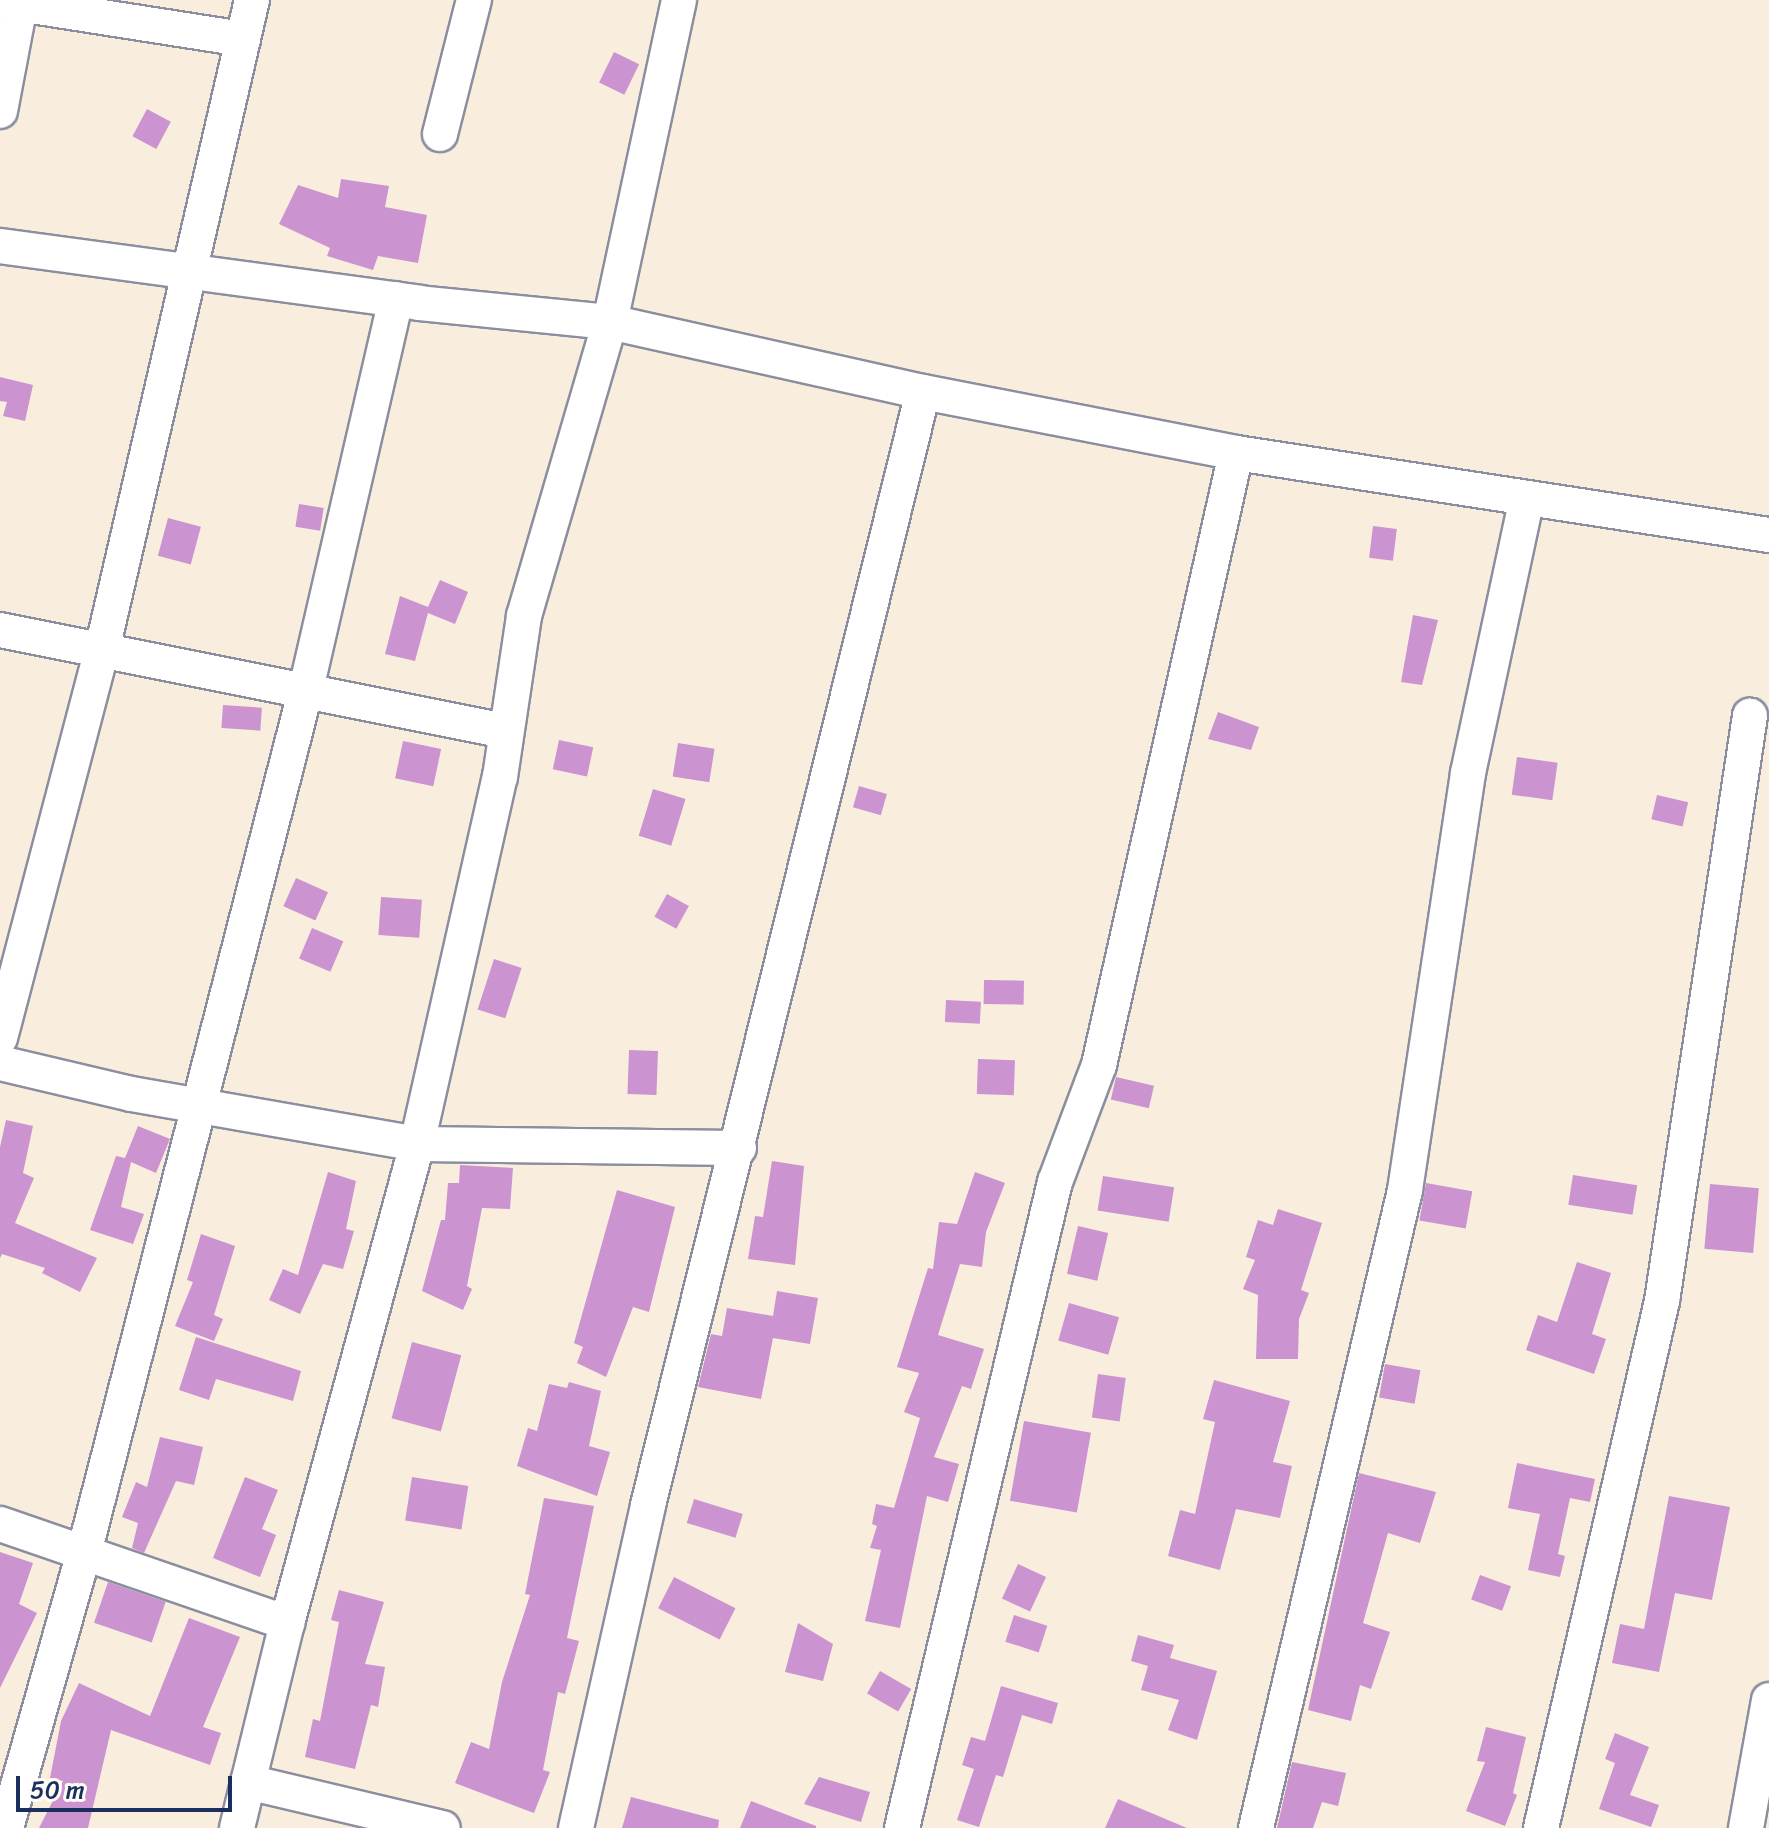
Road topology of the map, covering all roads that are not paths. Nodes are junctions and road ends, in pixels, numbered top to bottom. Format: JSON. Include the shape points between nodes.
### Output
{"nodes":[{"id":1,"x":252,"y":0,"type":"edge"},
{"id":2,"x":474,"y":0,"type":"edge"},
{"id":3,"x":679,"y":0,"type":"edge"},
{"id":4,"x":13,"y":2,"type":"edge"},
{"id":5,"x":243,"y":39,"type":"junction"},
{"id":6,"x":0,"y":111,"type":"edge"},
{"id":7,"x":440,"y":134,"type":"dead end"},
{"id":8,"x":0,"y":246,"type":"edge"},
{"id":9,"x":193,"y":270,"type":"junction"},
{"id":10,"x":396,"y":299,"type":"junction"},
{"id":11,"x":610,"y":322,"type":"junction"},
{"id":12,"x":923,"y":392,"type":"junction"},
{"id":13,"x":1236,"y":453,"type":"junction"},
{"id":14,"x":1527,"y":498,"type":"junction"},
{"id":15,"x":1769,"y":535,"type":"edge"},
{"id":16,"x":0,"y":630,"type":"edge"},
{"id":17,"x":102,"y":650,"type":"junction"},
{"id":18,"x":306,"y":689,"type":"junction"},
{"id":19,"x":1750,"y":716,"type":"dead end"},
{"id":20,"x":505,"y":731,"type":"junction"},
{"id":21,"x":0,"y":1038,"type":"edge"},
{"id":22,"x":0,"y":1063,"type":"edge"},
{"id":23,"x":197,"y":1103,"type":"junction"},
{"id":24,"x":417,"y":1144,"type":"junction"},
{"id":25,"x":739,"y":1148,"type":"junction"},
{"id":26,"x":0,"y":1524,"type":"edge"},
{"id":27,"x":84,"y":1553,"type":"junction"},
{"id":28,"x":287,"y":1623,"type":"junction"},
{"id":29,"x":1769,"y":1700,"type":"edge"},
{"id":30,"x":248,"y":1782,"type":"junction"},
{"id":31,"x":6,"y":1828,"type":"edge"},
{"id":32,"x":237,"y":1828,"type":"edge"},
{"id":33,"x":443,"y":1828,"type":"edge"},
{"id":34,"x":576,"y":1828,"type":"edge"},
{"id":35,"x":902,"y":1828,"type":"edge"},
{"id":36,"x":1256,"y":1828,"type":"edge"},
{"id":37,"x":1541,"y":1828,"type":"edge"},
{"id":38,"x":1746,"y":1828,"type":"edge"}],
"edges":[{"from":1,"to":5,"type":"street"},
{"from":2,"to":7,"type":"street"},
{"from":3,"to":11,"type":"street"},
{"from":4,"to":5,"type":"street"},
{"from":4,"to":6,"type":"street"},
{"from":5,"to":9,"type":"street"},
{"from":8,"to":9,"type":"street"},
{"from":9,"to":10,"type":"street"},
{"from":9,"to":17,"type":"street"},
{"from":10,"to":11,"type":"street"},
{"from":10,"to":18,"type":"street"},
{"from":11,"to":12,"type":"street"},
{"from":11,"to":20,"type":"street","via":[[524,616]]},
{"from":12,"to":13,"type":"street"},
{"from":12,"to":25,"type":"street"},
{"from":13,"to":14,"type":"street"},
{"from":13,"to":35,"type":"street","via":[[1099,1065],[1055,1182]]},
{"from":14,"to":15,"type":"street"},
{"from":14,"to":36,"type":"street","via":[[1468,773],[1405,1190]]},
{"from":16,"to":17,"type":"street"},
{"from":17,"to":18,"type":"street"},
{"from":17,"to":21,"type":"street"},
{"from":18,"to":20,"type":"street"},
{"from":18,"to":23,"type":"street"},
{"from":19,"to":37,"type":"street","via":[[1662,1301]]},
{"from":20,"to":24,"type":"street","via":[[500,777]]},
{"from":22,"to":23,"type":"street","via":[[131,1094]]},
{"from":23,"to":24,"type":"street"},
{"from":23,"to":27,"type":"street"},
{"from":24,"to":25,"type":"street"},
{"from":24,"to":28,"type":"street"},
{"from":25,"to":34,"type":"street","via":[[648,1505]]},
{"from":26,"to":27,"type":"street"},
{"from":27,"to":28,"type":"street"},
{"from":27,"to":31,"type":"street"},
{"from":28,"to":30,"type":"street"},
{"from":29,"to":38,"type":"street"},
{"from":30,"to":32,"type":"street"},
{"from":30,"to":33,"type":"street"}]}
